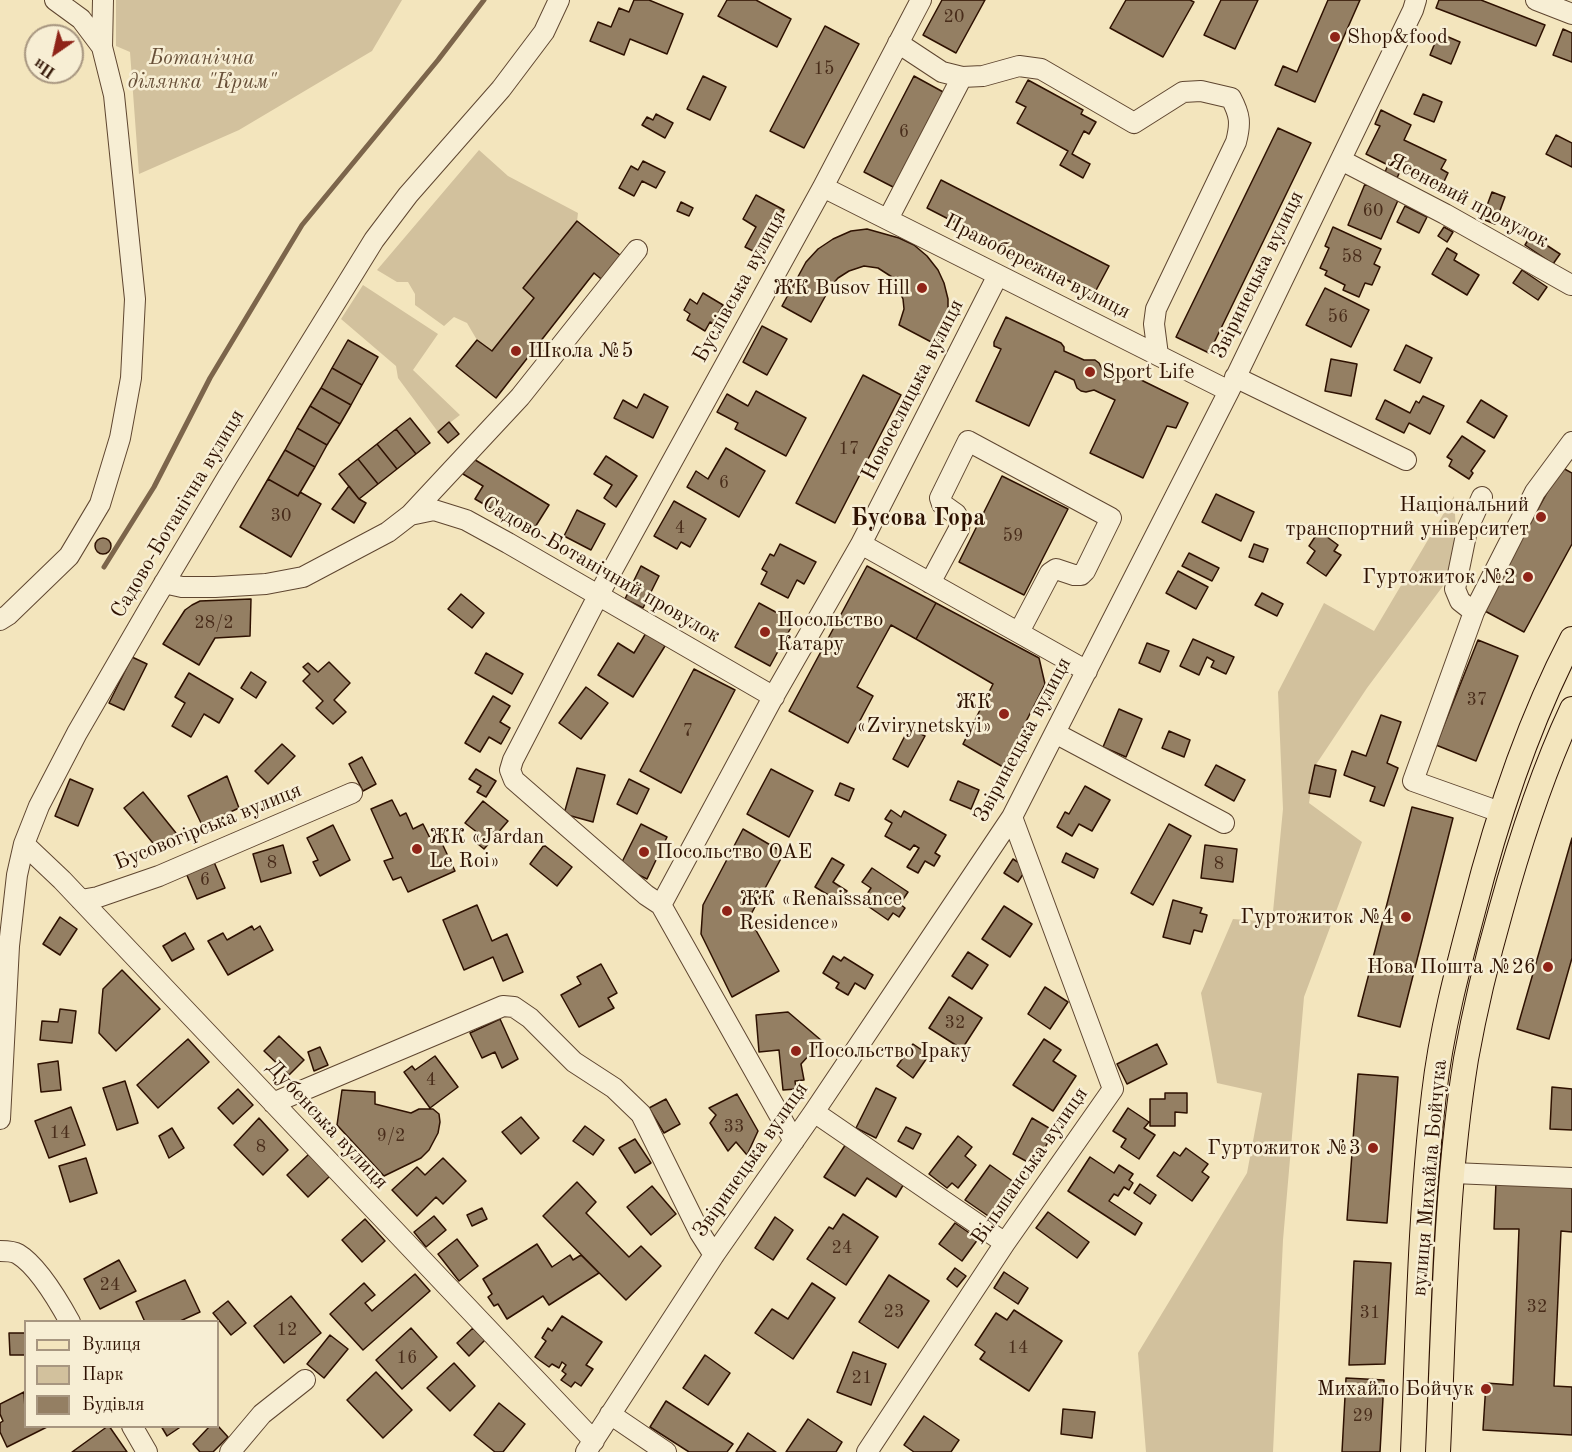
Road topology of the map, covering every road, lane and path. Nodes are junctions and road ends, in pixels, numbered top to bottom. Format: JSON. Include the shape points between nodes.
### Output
{"nodes":[{"id":1,"x":56,"y":0,"type":"edge"},
{"id":2,"x":103,"y":0,"type":"edge"},
{"id":3,"x":559,"y":0,"type":"edge"},
{"id":4,"x":921,"y":0,"type":"edge"},
{"id":5,"x":1416,"y":0,"type":"edge"},
{"id":6,"x":1536,"y":0,"type":"edge"},
{"id":7,"x":1572,"y":14,"type":"edge"},
{"id":8,"x":898,"y":43,"type":"junction"},
{"id":9,"x":102,"y":47,"type":"junction"},
{"id":10,"x":962,"y":77,"type":"junction"},
{"id":11,"x":1341,"y":160,"type":"junction"},
{"id":12,"x":823,"y":187,"type":"junction"},
{"id":13,"x":888,"y":219,"type":"junction"},
{"id":14,"x":637,"y":250,"type":"dead end"},
{"id":15,"x":998,"y":275,"type":"junction"},
{"id":16,"x":1571,"y":285,"type":"edge"},
{"id":17,"x":1158,"y":355,"type":"junction"},
{"id":18,"x":1232,"y":384,"type":"junction"},
{"id":19,"x":1572,"y":442,"type":"edge"},
{"id":20,"x":1406,"y":460,"type":"dead end"},
{"id":21,"x":1482,"y":497,"type":"dead end"},
{"id":22,"x":410,"y":515,"type":"junction"},
{"id":23,"x":861,"y":544,"type":"junction"},
{"id":24,"x":164,"y":583,"type":"junction"},
{"id":25,"x":930,"y":583,"type":"junction"},
{"id":26,"x":598,"y":596,"type":"junction"},
{"id":27,"x":1474,"y":612,"type":"junction"},
{"id":28,"x":0,"y":620,"type":"edge"},
{"id":29,"x":1018,"y":632,"type":"junction"},
{"id":30,"x":1572,"y":639,"type":"edge"},
{"id":31,"x":1087,"y":671,"type":"junction"},
{"id":32,"x":1544,"y":696,"type":"junction"},
{"id":33,"x":774,"y":697,"type":"junction"},
{"id":34,"x":1571,"y":712,"type":"edge"},
{"id":35,"x":1055,"y":733,"type":"junction"},
{"id":36,"x":352,"y":793,"type":"dead end"},
{"id":37,"x":1500,"y":812,"type":"junction"},
{"id":38,"x":1012,"y":817,"type":"junction"},
{"id":39,"x":1224,"y":823,"type":"dead end"},
{"id":40,"x":24,"y":844,"type":"junction"},
{"id":41,"x":81,"y":900,"type":"junction"},
{"id":42,"x":661,"y":905,"type":"junction"},
{"id":43,"x":4,"y":946,"type":"edge"},
{"id":44,"x":273,"y":1103,"type":"junction"},
{"id":45,"x":814,"y":1112,"type":"junction"},
{"id":46,"x":0,"y":1119,"type":"edge"},
{"id":47,"x":794,"y":1141,"type":"junction"},
{"id":48,"x":1453,"y":1173,"type":"junction"},
{"id":49,"x":1572,"y":1178,"type":"edge"},
{"id":50,"x":1005,"y":1243,"type":"junction"},
{"id":51,"x":0,"y":1251,"type":"edge"},
{"id":52,"x":714,"y":1255,"type":"junction"},
{"id":53,"x":69,"y":1320,"type":"edge"},
{"id":54,"x":305,"y":1380,"type":"dead end"},
{"id":55,"x":610,"y":1414,"type":"junction"},
{"id":56,"x":133,"y":1428,"type":"edge"},
{"id":57,"x":590,"y":1446,"type":"edge"},
{"id":58,"x":147,"y":1452,"type":"edge"},
{"id":59,"x":230,"y":1452,"type":"edge"},
{"id":60,"x":666,"y":1452,"type":"edge"},
{"id":61,"x":867,"y":1452,"type":"edge"},
{"id":62,"x":1413,"y":1452,"type":"edge"},
{"id":63,"x":1438,"y":1452,"type":"edge"}],
"edges":[{"from":1,"to":9,"type":"street","via":[[81,19]]},
{"from":2,"to":9,"type":"street"},
{"from":3,"to":24,"type":"street","name":"Садово-Ботанічна вулиця","via":[[544,32],[501,89],[374,240]]},
{"from":4,"to":8,"type":"street","name":"Буслівська вулиця"},
{"from":5,"to":11,"type":"street","name":"Звіринецька вулиця"},
{"from":6,"to":7,"type":"street"},
{"from":8,"to":10,"type":"street","via":[[942,72]]},
{"from":8,"to":12,"type":"street","name":"Буслівська вулиця"},
{"from":9,"to":28,"type":"street","via":[[114,95],[131,242],[135,299],[131,378],[120,438],[100,504],[69,556]]},
{"from":10,"to":13,"type":"street"},
{"from":10,"to":17,"type":"street","via":[[1019,66],[1041,69],[1134,123],[1183,92],[1200,91],[1231,98],[1241,125],[1156,309]]},
{"from":11,"to":16,"type":"street","name":"Ясеневий провулок"},
{"from":11,"to":18,"type":"street","name":"Звіринецька вулиця"},
{"from":12,"to":13,"type":"street","name":"Правобережна вулиця"},
{"from":12,"to":26,"type":"street","name":"Буслівська вулиця"},
{"from":13,"to":15,"type":"street","name":"Правобережна вулиця"},
{"from":14,"to":22,"type":"street","via":[[520,397]]},
{"from":15,"to":17,"type":"street","name":"Правобережна вулиця"},
{"from":15,"to":23,"type":"street","name":"Новоселицька вулиця"},
{"from":17,"to":18,"type":"street","name":"Правобережна вулиця"},
{"from":18,"to":20,"type":"street","name":"Правобережна вулиця"},
{"from":18,"to":31,"type":"street","name":"Звіринецька вулиця"},
{"from":19,"to":27,"type":"street","via":[[1535,492]]},
{"from":21,"to":27,"type":"street","via":[[1467,530],[1455,589],[1460,601]]},
{"from":22,"to":24,"type":"street","via":[[388,532],[303,577],[215,587]]},
{"from":22,"to":26,"type":"street","name":"Садово-Ботанічний провулок","via":[[434,510],[466,520]]},
{"from":23,"to":25,"type":"street"},
{"from":23,"to":33,"type":"street","name":"Новоселицька вулиця"},
{"from":24,"to":40,"type":"street","name":"Садово-Ботанічна вулиця","via":[[77,733]]},
{"from":25,"to":29,"type":"street"},
{"from":25,"to":29,"type":"street","via":[[959,529],[956,514],[940,498],[968,441],[1111,518],[1085,571],[1081,575],[1056,569],[1050,573]]},
{"from":26,"to":33,"type":"street","name":"Садово-Ботанічний провулок"},
{"from":26,"to":42,"type":"street","name":"Буслівська вулиця","via":[[513,760],[511,776]]},
{"from":27,"to":37,"type":"street","via":[[1413,781]]},
{"from":29,"to":31,"type":"street"},
{"from":30,"to":32,"type":"main road","name":"вулиця Михайла Бойчука"},
{"from":31,"to":35,"type":"street","name":"Звіринецька вулиця"},
{"from":32,"to":34,"type":"street"},
{"from":32,"to":37,"type":"main road","name":"вулиця Михайла Бойчука"},
{"from":33,"to":42,"type":"street","name":"Новоселицька вулиця"},
{"from":34,"to":48,"type":"main road","name":"вулиця Михайла Бойчука","via":[[1527,821],[1488,957],[1466,1060]]},
{"from":35,"to":38,"type":"street","name":"Звіринецька вулиця"},
{"from":35,"to":39,"type":"street"},
{"from":36,"to":41,"type":"street","name":"Бусовогірська вулиця","via":[[159,876]]},
{"from":37,"to":62,"type":"main road","name":"вулиця Михайла Бойчука","via":[[1462,951],[1435,1084],[1426,1171]]},
{"from":38,"to":45,"type":"street","name":"Звіринецька вулиця"},
{"from":38,"to":50,"type":"street","name":"Вільшанська вулиця","via":[[1113,1089]]},
{"from":40,"to":41,"type":"street","name":"Дубенська вулиця"},
{"from":40,"to":43,"type":"street","name":"Садово-Ботанічна вулиця"},
{"from":41,"to":44,"type":"street","name":"Дубенська вулиця"},
{"from":42,"to":47,"type":"street"},
{"from":43,"to":46,"type":"street","name":"Садово-Ботанічна вулиця"},
{"from":44,"to":52,"type":"street","via":[[503,1006],[514,1007],[573,1062],[614,1088],[641,1114]]},
{"from":44,"to":57,"type":"street","name":"Дубенська вулиця"},
{"from":45,"to":47,"type":"street","name":"Звіринецька вулиця"},
{"from":45,"to":50,"type":"street"},
{"from":47,"to":52,"type":"street","name":"Звіринецька вулиця"},
{"from":48,"to":49,"type":"street"},
{"from":48,"to":63,"type":"main road","name":"вулиця Михайла Бойчука"},
{"from":50,"to":61,"type":"street","name":"Вільшанська вулиця"},
{"from":51,"to":53,"type":"street","via":[[18,1254],[37,1273]]},
{"from":52,"to":55,"type":"street","name":"Звіринецька вулиця"},
{"from":54,"to":59,"type":"street","via":[[262,1414]]},
{"from":55,"to":57,"type":"street","name":"Звіринецька вулиця"},
{"from":55,"to":60,"type":"street"},
{"from":56,"to":58,"type":"street"}]}
